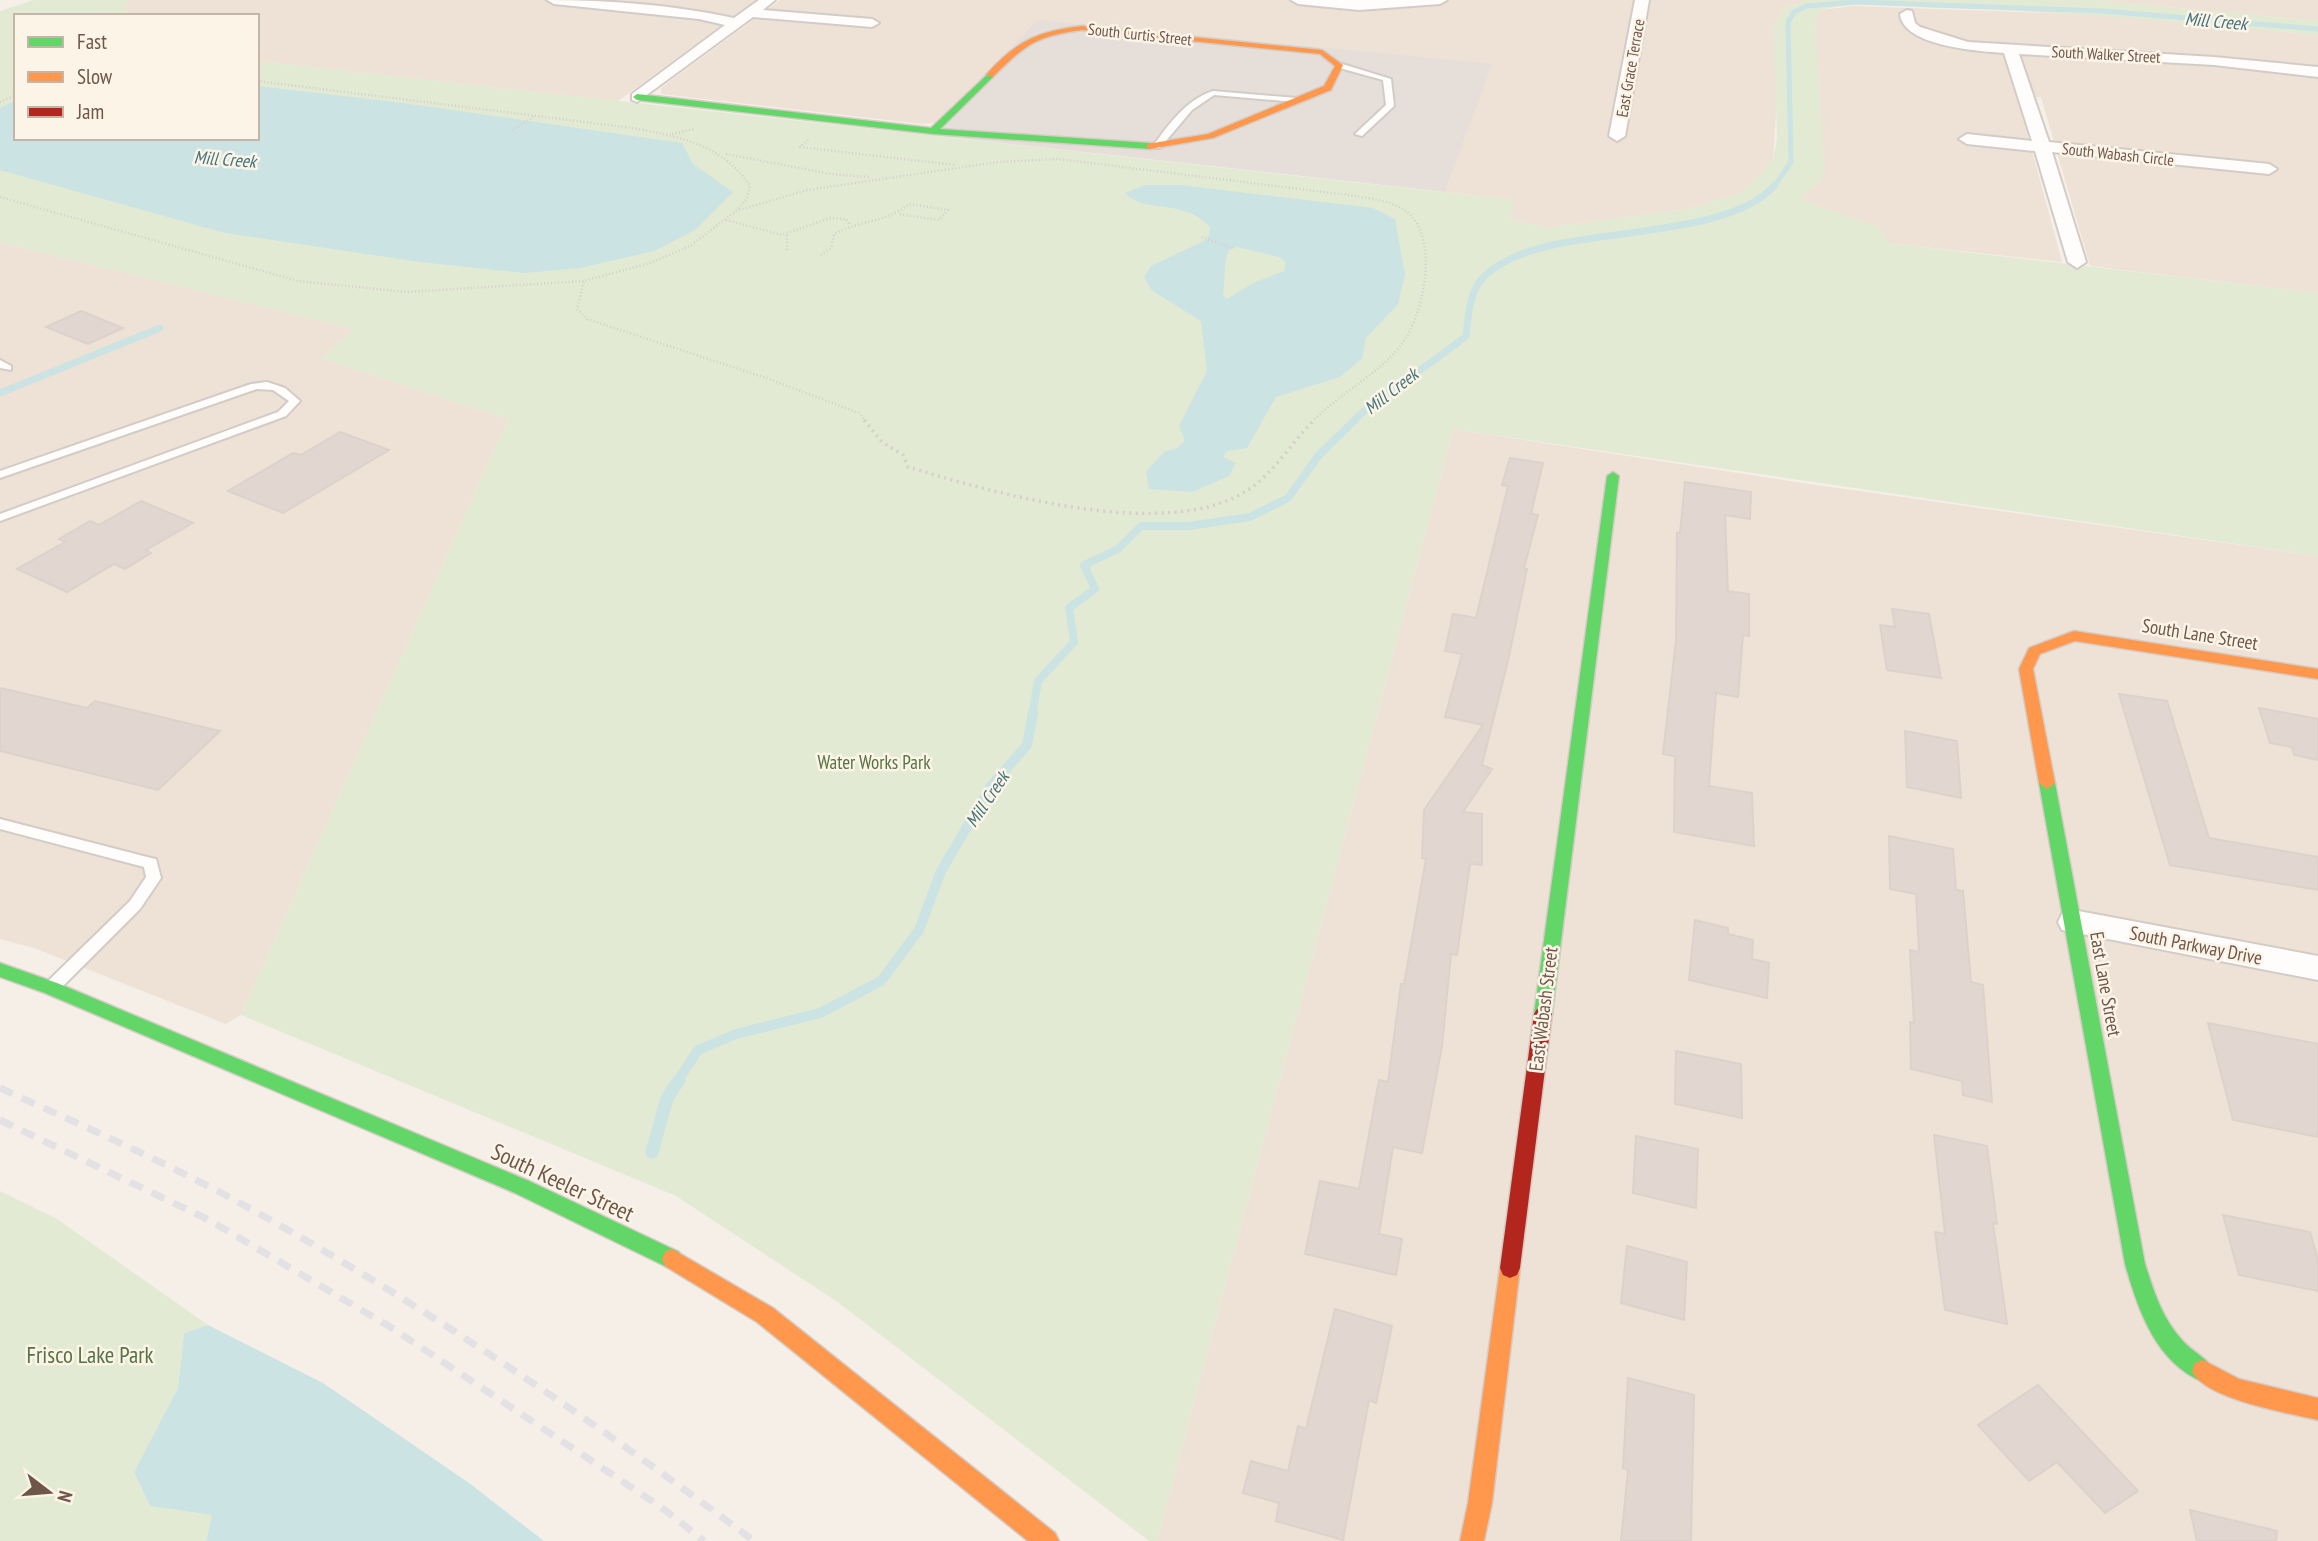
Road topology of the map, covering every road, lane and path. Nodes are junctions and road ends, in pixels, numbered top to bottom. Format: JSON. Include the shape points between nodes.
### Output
{"nodes":[{"id":1,"x":554,"y":0,"type":"edge"},
{"id":2,"x":768,"y":0,"type":"edge"},
{"id":3,"x":1298,"y":0,"type":"edge"},
{"id":4,"x":1440,"y":0,"type":"edge"},
{"id":5,"x":1642,"y":0,"type":"edge"},
{"id":6,"x":750,"y":13,"type":"junction"},
{"id":7,"x":1907,"y":14,"type":"dead end"},
{"id":8,"x":736,"y":23,"type":"junction"},
{"id":9,"x":872,"y":23,"type":"dead end"},
{"id":10,"x":2009,"y":49,"type":"junction"},
{"id":11,"x":1339,"y":65,"type":"junction"},
{"id":12,"x":2318,"y":72,"type":"edge"},
{"id":13,"x":259,"y":81,"type":"edge"},
{"id":14,"x":637,"y":97,"type":"joint"},
{"id":15,"x":1297,"y":100,"type":"junction"},
{"id":16,"x":536,"y":115,"type":"junction"},
{"id":17,"x":512,"y":130,"type":"dead end"},
{"id":18,"x":933,"y":131,"type":"junction"},
{"id":19,"x":816,"y":134,"type":"dead end"},
{"id":20,"x":1359,"y":134,"type":"dead end"},
{"id":21,"x":1617,"y":136,"type":"dead end"},
{"id":22,"x":1967,"y":139,"type":"dead end"},
{"id":23,"x":1157,"y":146,"type":"junction"},
{"id":24,"x":2041,"y":146,"type":"junction"},
{"id":25,"x":723,"y":153,"type":"junction"},
{"id":26,"x":963,"y":166,"type":"junction"},
{"id":27,"x":2269,"y":169,"type":"dead end"},
{"id":28,"x":880,"y":178,"type":"junction"},
{"id":29,"x":0,"y":197,"type":"edge"},
{"id":30,"x":736,"y":211,"type":"junction"},
{"id":31,"x":899,"y":214,"type":"junction"},
{"id":32,"x":725,"y":220,"type":"junction"},
{"id":33,"x":850,"y":225,"type":"junction"},
{"id":34,"x":787,"y":235,"type":"junction"},
{"id":35,"x":1202,"y":237,"type":"dead end"},
{"id":36,"x":1235,"y":249,"type":"dead end"},
{"id":37,"x":787,"y":250,"type":"dead end"},
{"id":38,"x":821,"y":254,"type":"dead end"},
{"id":39,"x":2077,"y":262,"type":"dead end"},
{"id":40,"x":584,"y":281,"type":"junction"},
{"id":41,"x":0,"y":475,"type":"edge"},
{"id":42,"x":1613,"y":476,"type":"dead end"},
{"id":43,"x":0,"y":518,"type":"edge"},
{"id":44,"x":2074,"y":636,"type":"joint"},
{"id":45,"x":2318,"y":674,"type":"edge"},
{"id":46,"x":0,"y":824,"type":"edge"},
{"id":47,"x":2073,"y":922,"type":"junction"},
{"id":48,"x":2318,"y":968,"type":"edge"},
{"id":49,"x":0,"y":970,"type":"edge"},
{"id":50,"x":51,"y":988,"type":"junction"},
{"id":51,"x":2318,"y":1409,"type":"edge"},
{"id":52,"x":1046,"y":1541,"type":"edge"},
{"id":53,"x":1472,"y":1541,"type":"edge"}],
"edges":[{"from":1,"to":8,"type":"street"},
{"from":2,"to":6,"type":"street"},
{"from":3,"to":4,"type":"street","via":[[1388,6]]},
{"from":5,"to":21,"type":"street","name":"East Grace Terrace"},
{"from":6,"to":8,"type":"street"},
{"from":6,"to":9,"type":"street"},
{"from":7,"to":10,"type":"street","name":"South Walker Street","via":[[1908,24],[1928,37]]},
{"from":8,"to":14,"type":"street"},
{"from":10,"to":12,"type":"street","name":"South Walker Street"},
{"from":10,"to":24,"type":"street"},
{"from":11,"to":15,"type":"street","via":[[1328,88]]},
{"from":11,"to":18,"type":"street","name":"South Curtis Street","via":[[1322,52],[1082,28],[1053,31],[1027,39]]},
{"from":11,"to":20,"type":"lane","name":"South Curtis Street","via":[[1387,79],[1390,106]]},
{"from":13,"to":16,"type":"path"},
{"from":14,"to":18,"type":"street"},
{"from":15,"to":23,"type":"street","via":[[1210,136]]},
{"from":15,"to":23,"type":"lane","via":[[1213,93],[1196,104]]},
{"from":16,"to":17,"type":"path"},
{"from":16,"to":25,"type":"path","via":[[668,135]]},
{"from":18,"to":23,"type":"street"},
{"from":19,"to":26,"type":"path","via":[[800,147]]},
{"from":22,"to":24,"type":"street","name":"South Wabash Circle"},
{"from":24,"to":27,"type":"street","name":"South Wabash Circle"},
{"from":24,"to":39,"type":"street"},
{"from":25,"to":28,"type":"path","via":[[831,174]]},
{"from":25,"to":30,"type":"path","via":[[750,186],[747,199]]},
{"from":26,"to":28,"type":"path"},
{"from":26,"to":40,"type":"path","via":[[1058,159],[1390,204],[1410,214],[1423,233],[1426,254],[1417,311],[1403,342],[1318,416],[1263,480],[1235,497],[1188,509],[1130,511],[992,493],[908,467],[903,455],[883,442],[859,413],[587,319],[577,309]]},
{"from":28,"to":30,"type":"path","via":[[807,190]]},
{"from":29,"to":40,"type":"path","via":[[298,281],[407,292]]},
{"from":30,"to":32,"type":"path"},
{"from":31,"to":31,"type":"path","via":[[909,204],[948,210],[939,220]]},
{"from":31,"to":33,"type":"path","via":[[872,224]]},
{"from":32,"to":34,"type":"path"},
{"from":32,"to":40,"type":"path","via":[[690,246],[650,263]]},
{"from":33,"to":34,"type":"path","via":[[838,216],[824,218]]},
{"from":33,"to":38,"type":"path","via":[[834,234],[831,248]]},
{"from":34,"to":37,"type":"path"},
{"from":35,"to":36,"type":"path"},
{"from":41,"to":43,"type":"lane","via":[[255,386],[279,387],[295,401],[282,414]]},
{"from":42,"to":53,"type":"street","name":"East Wabash Street"},
{"from":44,"to":45,"type":"street","name":"South Lane Street"},
{"from":44,"to":47,"type":"street","name":"East Lane Street","via":[[2034,651],[2026,669]]},
{"from":46,"to":50,"type":"lane","via":[[151,863],[154,878],[135,905]]},
{"from":47,"to":48,"type":"street","name":"South Parkway Drive"},
{"from":47,"to":51,"type":"street","name":"East Lane Street","via":[[2135,1264],[2150,1313],[2181,1359],[2235,1389]]},
{"from":49,"to":50,"type":"street","name":"South Keeler Street"},
{"from":50,"to":52,"type":"street","name":"South Keeler Street","via":[[522,1187],[663,1254],[765,1315]]}]}
